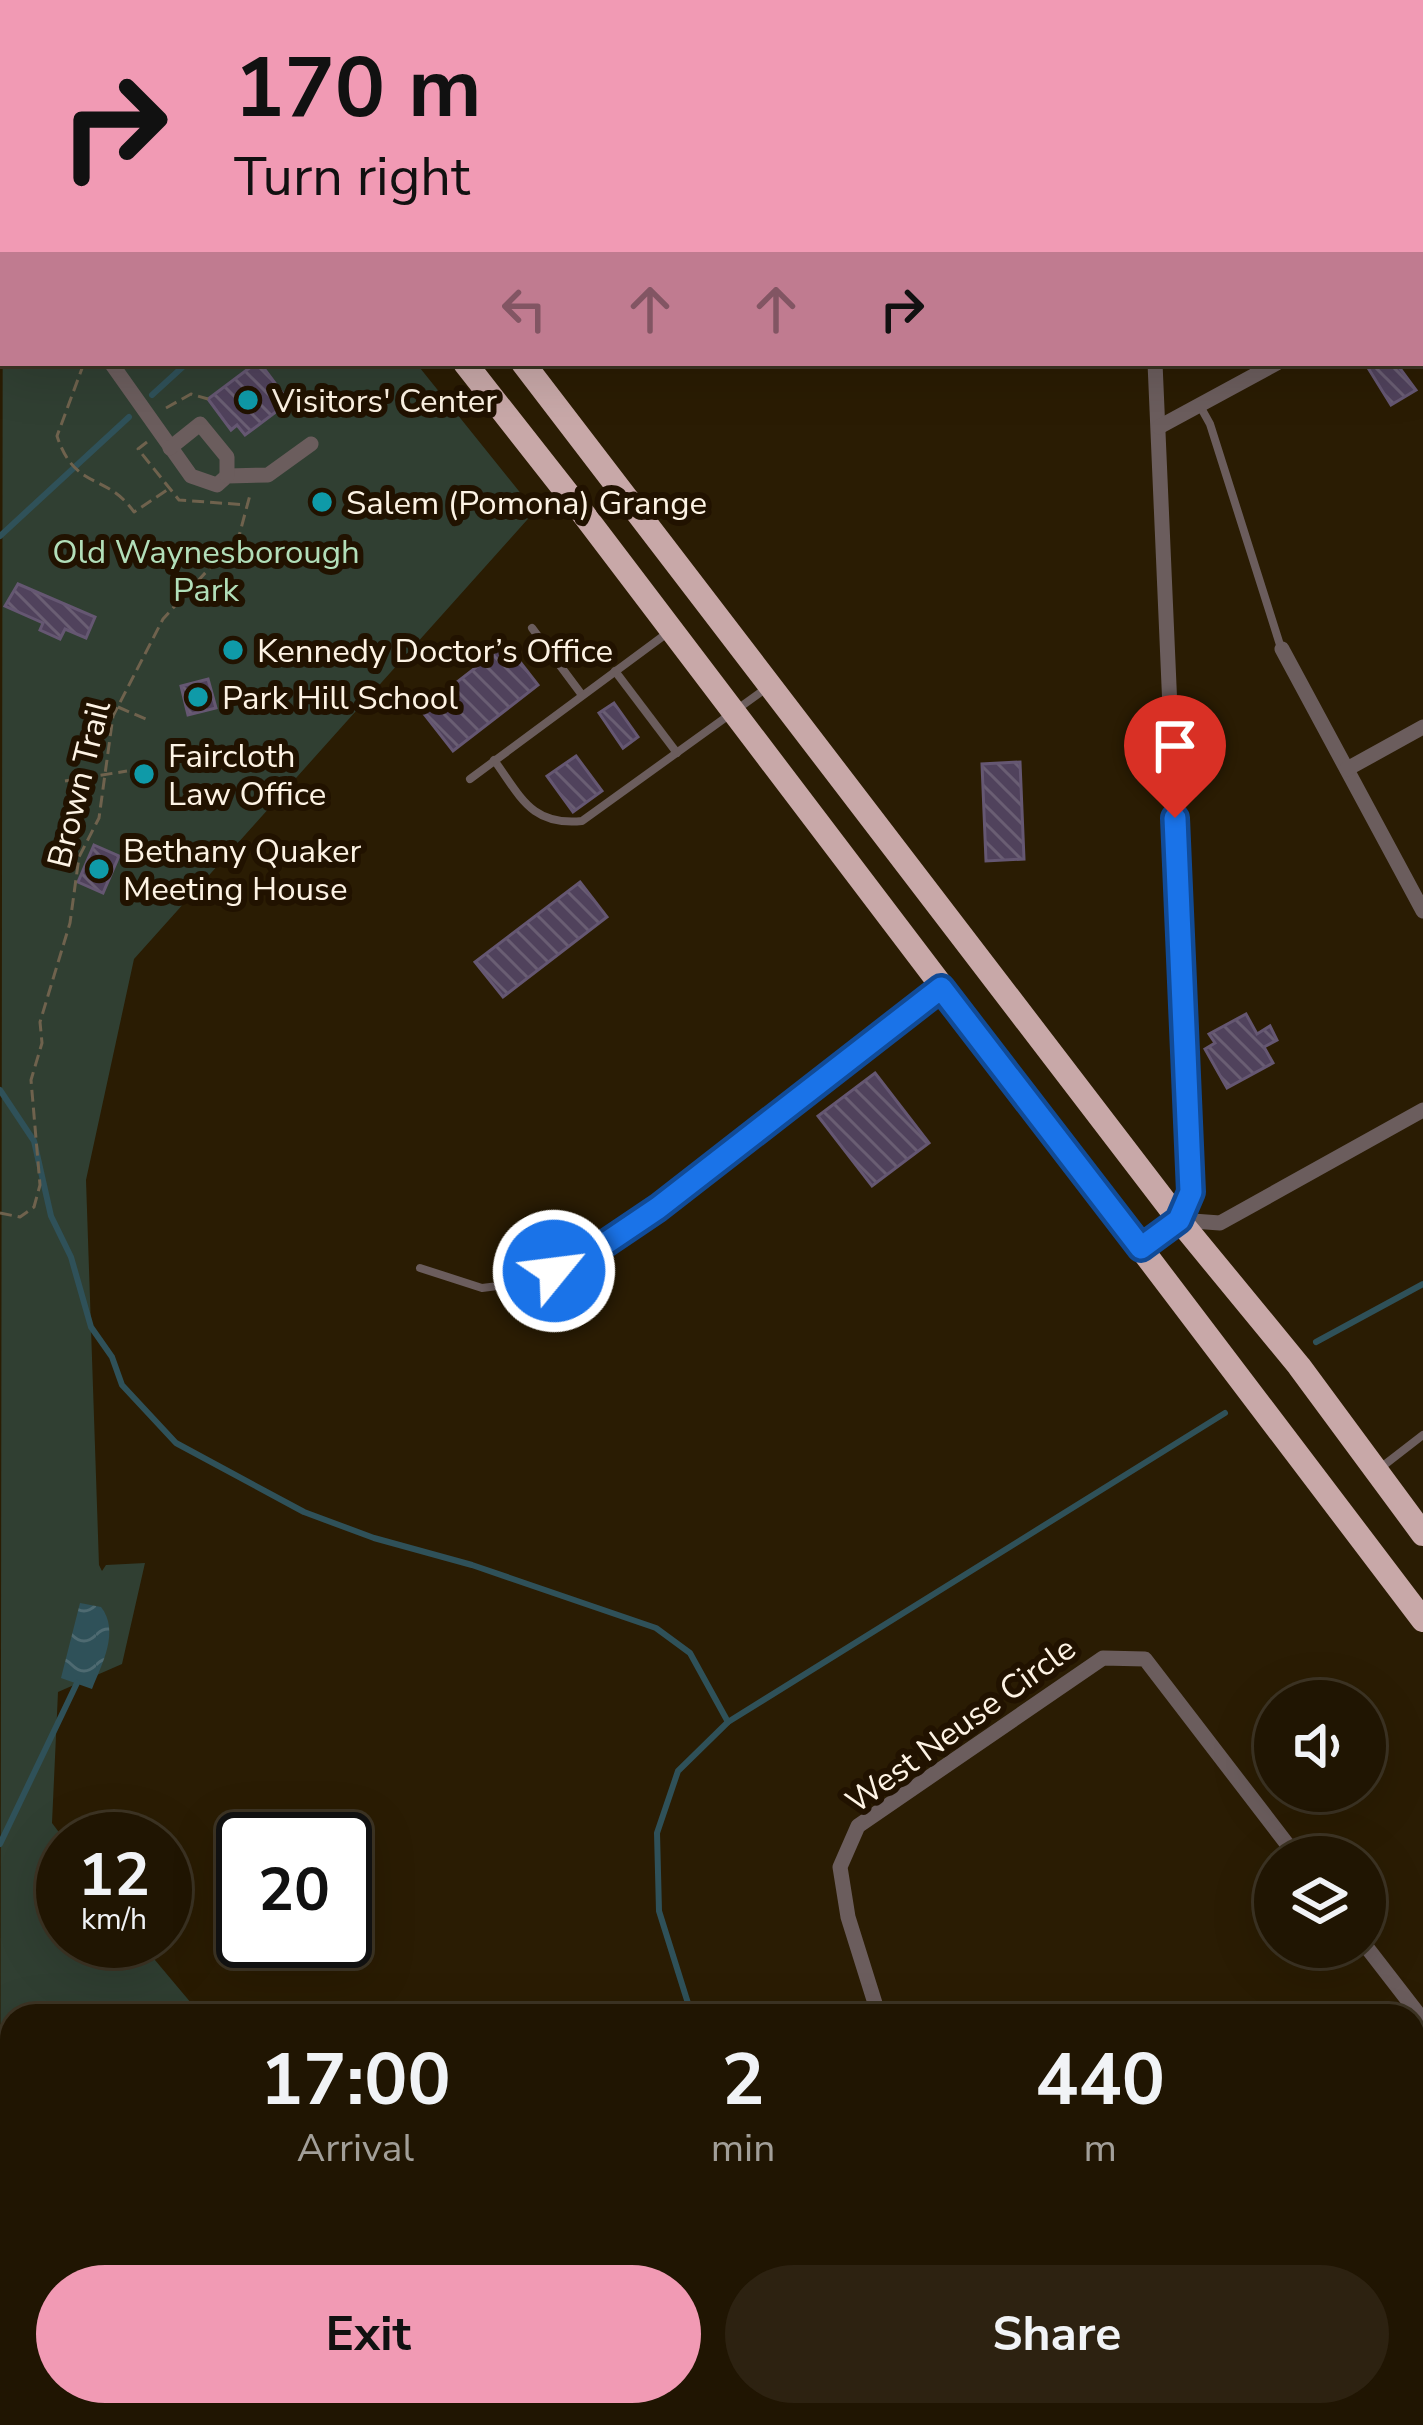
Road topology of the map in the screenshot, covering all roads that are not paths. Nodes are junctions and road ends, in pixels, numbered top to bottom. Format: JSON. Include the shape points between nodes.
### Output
{"nodes":[{"id":1,"x":113,"y":366,"type":"edge"},
{"id":2,"x":467,"y":366,"type":"edge"},
{"id":3,"x":525,"y":366,"type":"edge"},
{"id":4,"x":1155,"y":366,"type":"edge"},
{"id":5,"x":1270,"y":366,"type":"edge"},
{"id":6,"x":1199,"y":405,"type":"junction"},
{"id":7,"x":1159,"y":428,"type":"junction"},
{"id":8,"x":311,"y":444,"type":"dead end"},
{"id":9,"x":170,"y":448,"type":"junction"},
{"id":10,"x":227,"y":476,"type":"junction"},
{"id":11,"x":532,"y":628,"type":"dead end"},
{"id":12,"x":672,"y":629,"type":"junction"},
{"id":13,"x":1282,"y":649,"type":"joint"},
{"id":14,"x":615,"y":671,"type":"junction"},
{"id":15,"x":769,"y":686,"type":"junction"},
{"id":16,"x":582,"y":695,"type":"junction"},
{"id":17,"x":732,"y":713,"type":"junction"},
{"id":18,"x":1423,"y":727,"type":"edge"},
{"id":19,"x":677,"y":753,"type":"junction"},
{"id":20,"x":494,"y":760,"type":"junction"},
{"id":21,"x":1347,"y":769,"type":"junction"},
{"id":22,"x":470,"y":779,"type":"dead end"},
{"id":23,"x":1423,"y":910,"type":"edge"},
{"id":24,"x":941,"y":988,"type":"junction"},
{"id":25,"x":1423,"y":1111,"type":"edge"},
{"id":26,"x":1179,"y":1220,"type":"junction"},
{"id":27,"x":1141,"y":1248,"type":"junction"},
{"id":28,"x":420,"y":1268,"type":"dead end"},
{"id":29,"x":1423,"y":1435,"type":"edge"},
{"id":30,"x":1378,"y":1470,"type":"junction"},
{"id":31,"x":1423,"y":1534,"type":"edge"},
{"id":32,"x":1423,"y":1620,"type":"edge"},
{"id":33,"x":1281,"y":1836,"type":"edge"},
{"id":34,"x":1383,"y":1968,"type":"edge"},
{"id":35,"x":875,"y":2004,"type":"edge"},
{"id":36,"x":1411,"y":2004,"type":"edge"}],
"edges":[{"from":1,"to":9,"type":"street"},
{"from":2,"to":12,"type":"highway"},
{"from":3,"to":15,"type":"highway"},
{"from":4,"to":7,"type":"street"},
{"from":5,"to":6,"type":"street"},
{"from":6,"to":7,"type":"street"},
{"from":6,"to":13,"type":"lane"},
{"from":7,"to":26,"type":"street","via":[[1191,1192]]},
{"from":8,"to":10,"type":"street","via":[[268,475]]},
{"from":9,"to":10,"type":"street","via":[[204,483]]},
{"from":9,"to":10,"type":"street","via":[[200,424],[227,458]]},
{"from":11,"to":16,"type":"lane"},
{"from":12,"to":14,"type":"lane"},
{"from":12,"to":17,"type":"highway"},
{"from":13,"to":21,"type":"street"},
{"from":14,"to":16,"type":"lane"},
{"from":14,"to":19,"type":"lane"},
{"from":15,"to":17,"type":"lane"},
{"from":15,"to":26,"type":"highway"},
{"from":16,"to":20,"type":"lane"},
{"from":17,"to":19,"type":"lane"},
{"from":17,"to":24,"type":"highway"},
{"from":18,"to":21,"type":"street"},
{"from":19,"to":20,"type":"lane","via":[[582,821],[556,824],[531,811]]},
{"from":20,"to":22,"type":"lane"},
{"from":21,"to":23,"type":"street"},
{"from":24,"to":27,"type":"highway"},
{"from":24,"to":28,"type":"lane","via":[[578,1262],[529,1282],[482,1288]]},
{"from":25,"to":26,"type":"street","via":[[1220,1223]]},
{"from":26,"to":27,"type":"street"},
{"from":26,"to":30,"type":"highway"},
{"from":27,"to":32,"type":"highway"},
{"from":29,"to":30,"type":"lane"},
{"from":30,"to":31,"type":"highway"},
{"from":33,"to":35,"type":"street","name":"West Neuse Circle","via":[[1145,1659],[1103,1658],[858,1826],[840,1867]]},
{"from":34,"to":36,"type":"street"}]}
